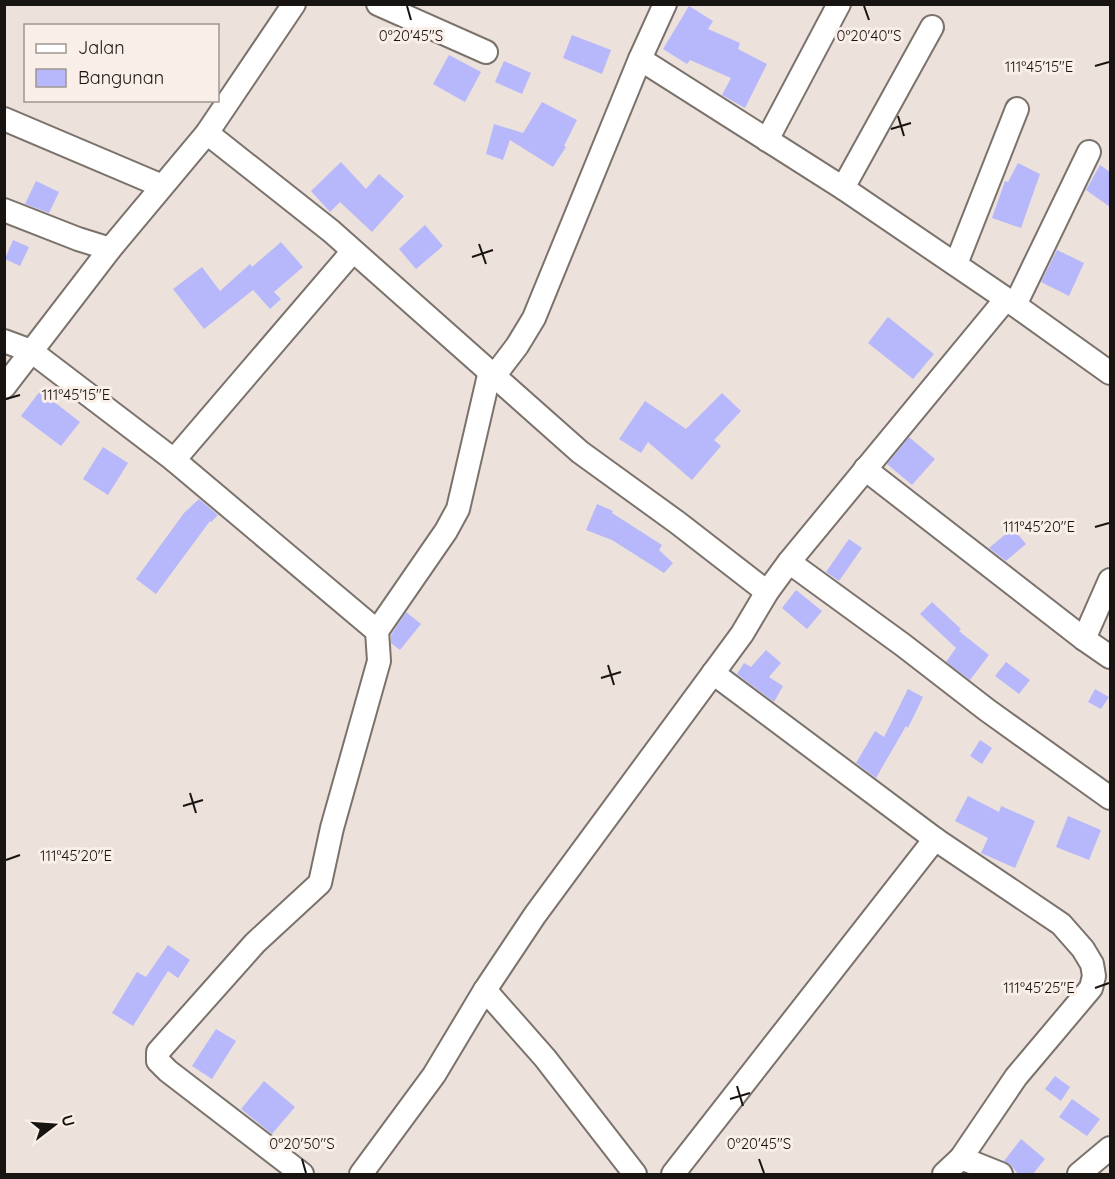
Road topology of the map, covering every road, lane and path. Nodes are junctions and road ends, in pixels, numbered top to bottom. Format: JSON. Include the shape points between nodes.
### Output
{"nodes":[{"id":1,"x":378,"y":4,"type":"edge"},
{"id":2,"x":665,"y":4,"type":"edge"},
{"id":3,"x":839,"y":4,"type":"edge"},
{"id":4,"x":288,"y":7,"type":"edge"},
{"id":5,"x":932,"y":27,"type":"dead end"},
{"id":6,"x":486,"y":52,"type":"dead end"},
{"id":7,"x":640,"y":59,"type":"junction"},
{"id":8,"x":1017,"y":109,"type":"dead end"},
{"id":9,"x":4,"y":119,"type":"edge"},
{"id":10,"x":207,"y":133,"type":"junction"},
{"id":11,"x":767,"y":140,"type":"junction"},
{"id":12,"x":1089,"y":152,"type":"dead end"},
{"id":13,"x":162,"y":186,"type":"junction"},
{"id":14,"x":843,"y":188,"type":"junction"},
{"id":15,"x":4,"y":210,"type":"edge"},
{"id":16,"x":110,"y":249,"type":"junction"},
{"id":17,"x":353,"y":251,"type":"junction"},
{"id":18,"x":956,"y":264,"type":"junction"},
{"id":19,"x":1010,"y":302,"type":"junction"},
{"id":20,"x":4,"y":340,"type":"edge"},
{"id":21,"x":31,"y":351,"type":"junction"},
{"id":22,"x":492,"y":373,"type":"junction"},
{"id":23,"x":1110,"y":373,"type":"edge"},
{"id":24,"x":4,"y":387,"type":"edge"},
{"id":25,"x":174,"y":459,"type":"junction"},
{"id":26,"x":865,"y":469,"type":"junction"},
{"id":27,"x":789,"y":562,"type":"junction"},
{"id":28,"x":1110,"y":580,"type":"edge"},
{"id":29,"x":767,"y":592,"type":"junction"},
{"id":30,"x":376,"y":631,"type":"junction"},
{"id":31,"x":1084,"y":639,"type":"junction"},
{"id":32,"x":1110,"y":657,"type":"edge"},
{"id":33,"x":713,"y":673,"type":"junction"},
{"id":34,"x":1110,"y":798,"type":"edge"},
{"id":35,"x":935,"y":839,"type":"junction"},
{"id":36,"x":485,"y":990,"type":"junction"},
{"id":37,"x":1110,"y":1148,"type":"edge"},
{"id":38,"x":961,"y":1158,"type":"junction"},
{"id":39,"x":302,"y":1174,"type":"edge"},
{"id":40,"x":361,"y":1174,"type":"edge"},
{"id":41,"x":635,"y":1174,"type":"edge"},
{"id":42,"x":674,"y":1174,"type":"edge"},
{"id":43,"x":944,"y":1174,"type":"edge"},
{"id":44,"x":1001,"y":1174,"type":"edge"},
{"id":45,"x":1079,"y":1174,"type":"edge"}],
"edges":[{"from":1,"to":6,"type":"street"},
{"from":2,"to":7,"type":"street"},
{"from":3,"to":11,"type":"street"},
{"from":4,"to":10,"type":"street"},
{"from":5,"to":14,"type":"street"},
{"from":7,"to":11,"type":"street"},
{"from":7,"to":22,"type":"street","via":[[534,318],[517,346]]},
{"from":8,"to":18,"type":"street"},
{"from":9,"to":13,"type":"street"},
{"from":10,"to":13,"type":"street"},
{"from":10,"to":17,"type":"street"},
{"from":11,"to":14,"type":"street"},
{"from":12,"to":19,"type":"street"},
{"from":13,"to":16,"type":"street"},
{"from":14,"to":18,"type":"street"},
{"from":15,"to":16,"type":"street"},
{"from":16,"to":21,"type":"street"},
{"from":17,"to":22,"type":"street"},
{"from":17,"to":25,"type":"street"},
{"from":18,"to":19,"type":"street"},
{"from":19,"to":23,"type":"street"},
{"from":19,"to":26,"type":"street"},
{"from":20,"to":21,"type":"street"},
{"from":21,"to":24,"type":"street"},
{"from":21,"to":25,"type":"street"},
{"from":22,"to":29,"type":"street","via":[[580,452]]},
{"from":22,"to":30,"type":"street","via":[[458,509]]},
{"from":25,"to":30,"type":"street"},
{"from":26,"to":27,"type":"street"},
{"from":26,"to":31,"type":"street"},
{"from":27,"to":29,"type":"street"},
{"from":27,"to":34,"type":"street"},
{"from":28,"to":31,"type":"street"},
{"from":29,"to":33,"type":"street"},
{"from":30,"to":39,"type":"street","via":[[380,661],[320,883],[255,943],[158,1052],[158,1061],[168,1071]]},
{"from":31,"to":32,"type":"street"},
{"from":33,"to":35,"type":"street"},
{"from":33,"to":36,"type":"street","via":[[541,907]]},
{"from":35,"to":38,"type":"street","via":[[1061,924],[1083,949],[1094,976],[1091,988],[1016,1077]]},
{"from":35,"to":42,"type":"street"},
{"from":36,"to":40,"type":"street","via":[[434,1075]]},
{"from":36,"to":41,"type":"street"},
{"from":37,"to":45,"type":"street"},
{"from":38,"to":43,"type":"street"},
{"from":38,"to":44,"type":"street"}]}
